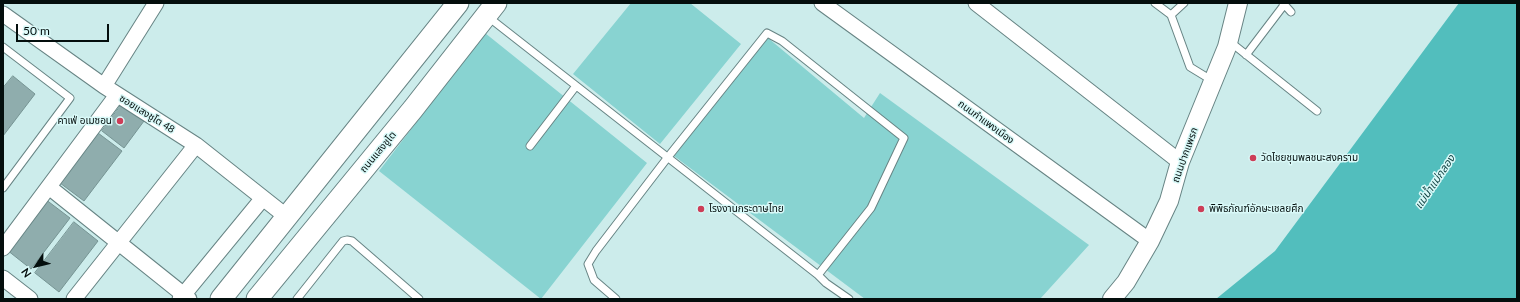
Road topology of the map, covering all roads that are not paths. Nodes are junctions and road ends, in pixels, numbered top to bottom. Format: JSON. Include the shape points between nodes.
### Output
{"nodes":[{"id":1,"x":156,"y":3,"type":"edge"},
{"id":2,"x":458,"y":3,"type":"edge"},
{"id":3,"x":822,"y":3,"type":"edge"},
{"id":4,"x":976,"y":3,"type":"edge"},
{"id":5,"x":1155,"y":3,"type":"edge"},
{"id":6,"x":1184,"y":3,"type":"edge"},
{"id":7,"x":1238,"y":3,"type":"edge"},
{"id":8,"x":1284,"y":4,"type":"edge"},
{"id":9,"x":491,"y":9,"type":"edge"},
{"id":10,"x":1291,"y":12,"type":"dead end"},
{"id":11,"x":3,"y":14,"type":"edge"},
{"id":12,"x":1171,"y":15,"type":"junction"},
{"id":13,"x":1229,"y":41,"type":"junction"},
{"id":14,"x":3,"y":47,"type":"edge"},
{"id":15,"x":1246,"y":55,"type":"junction"},
{"id":16,"x":404,"y":71,"type":"junction"},
{"id":17,"x":1214,"y":81,"type":"junction"},
{"id":18,"x":104,"y":86,"type":"junction"},
{"id":19,"x":576,"y":86,"type":"junction"},
{"id":20,"x":428,"y":91,"type":"junction"},
{"id":21,"x":117,"y":95,"type":"junction"},
{"id":22,"x":1317,"y":111,"type":"dead end"},
{"id":23,"x":196,"y":144,"type":"junction"},
{"id":24,"x":530,"y":146,"type":"dead end"},
{"id":25,"x":668,"y":157,"type":"junction"},
{"id":26,"x":1180,"y":162,"type":"junction"},
{"id":27,"x":49,"y":187,"type":"junction"},
{"id":28,"x":3,"y":188,"type":"edge"},
{"id":29,"x":263,"y":198,"type":"junction"},
{"id":30,"x":292,"y":211,"type":"junction"},
{"id":31,"x":320,"y":223,"type":"junction"},
{"id":32,"x":1150,"y":241,"type":"junction"},
{"id":33,"x":119,"y":242,"type":"junction"},
{"id":34,"x":3,"y":248,"type":"edge"},
{"id":35,"x":818,"y":275,"type":"junction"},
{"id":36,"x":3,"y":278,"type":"edge"},
{"id":37,"x":184,"y":298,"type":"edge"},
{"id":38,"x":30,"y":299,"type":"edge"},
{"id":39,"x":74,"y":299,"type":"edge"},
{"id":40,"x":221,"y":299,"type":"edge"},
{"id":41,"x":257,"y":299,"type":"edge"},
{"id":42,"x":297,"y":299,"type":"edge"},
{"id":43,"x":419,"y":299,"type":"edge"},
{"id":44,"x":616,"y":299,"type":"edge"},
{"id":45,"x":849,"y":299,"type":"edge"},
{"id":46,"x":1112,"y":299,"type":"edge"}],
"edges":[{"from":1,"to":18,"type":"street"},
{"from":2,"to":16,"type":"main road"},
{"from":3,"to":32,"type":"street","name":"ถนนกำแพงเมือง"},
{"from":4,"to":26,"type":"street"},
{"from":5,"to":12,"type":"lane"},
{"from":6,"to":12,"type":"lane"},
{"from":7,"to":13,"type":"street","name":"ถนนปากแพรก"},
{"from":8,"to":10,"type":"lane"},
{"from":8,"to":15,"type":"lane"},
{"from":9,"to":19,"type":"lane"},
{"from":9,"to":20,"type":"main road","name":"ถนนแสงชูโต"},
{"from":11,"to":18,"type":"street","name":"ซอยแสงชูโต 48"},
{"from":12,"to":17,"type":"lane","via":[[1190,67]]},
{"from":13,"to":15,"type":"lane"},
{"from":13,"to":17,"type":"street","name":"ถนนปากแพรก"},
{"from":14,"to":28,"type":"lane","via":[[70,98]]},
{"from":15,"to":22,"type":"lane"},
{"from":16,"to":20,"type":"main road"},
{"from":16,"to":30,"type":"main road"},
{"from":17,"to":26,"type":"street","name":"ถนนปากแพรก"},
{"from":18,"to":21,"type":"street","name":"ซอยแสงชูโต 48"},
{"from":19,"to":24,"type":"lane"},
{"from":19,"to":25,"type":"lane"},
{"from":20,"to":31,"type":"main road","name":"ถนนแสงชูโต"},
{"from":21,"to":23,"type":"street","name":"ซอยแสงชูโต 48"},
{"from":21,"to":27,"type":"street"},
{"from":23,"to":29,"type":"street","name":"ซอยแสงชูโต 48"},
{"from":23,"to":33,"type":"street"},
{"from":25,"to":35,"type":"lane"},
{"from":25,"to":35,"type":"lane","via":[[767,33],[782,41],[904,138],[871,208]]},
{"from":25,"to":44,"type":"lane","via":[[588,264],[594,280]]},
{"from":26,"to":32,"type":"street","name":"ถนนปากแพรก","via":[[1169,201]]},
{"from":27,"to":33,"type":"street"},
{"from":27,"to":34,"type":"street"},
{"from":29,"to":30,"type":"street","name":"ซอยแสงชูโต 48"},
{"from":29,"to":37,"type":"street"},
{"from":30,"to":31,"type":"main road"},
{"from":30,"to":40,"type":"main road"},
{"from":31,"to":41,"type":"main road","name":"ถนนแสงชูโต"},
{"from":32,"to":46,"type":"street","name":"ถนนปากแพรก","via":[[1126,282]]},
{"from":33,"to":37,"type":"street"},
{"from":33,"to":39,"type":"street"},
{"from":35,"to":45,"type":"lane"},
{"from":36,"to":38,"type":"street"},
{"from":42,"to":43,"type":"lane","via":[[343,241],[347,240],[352,241]]}]}
